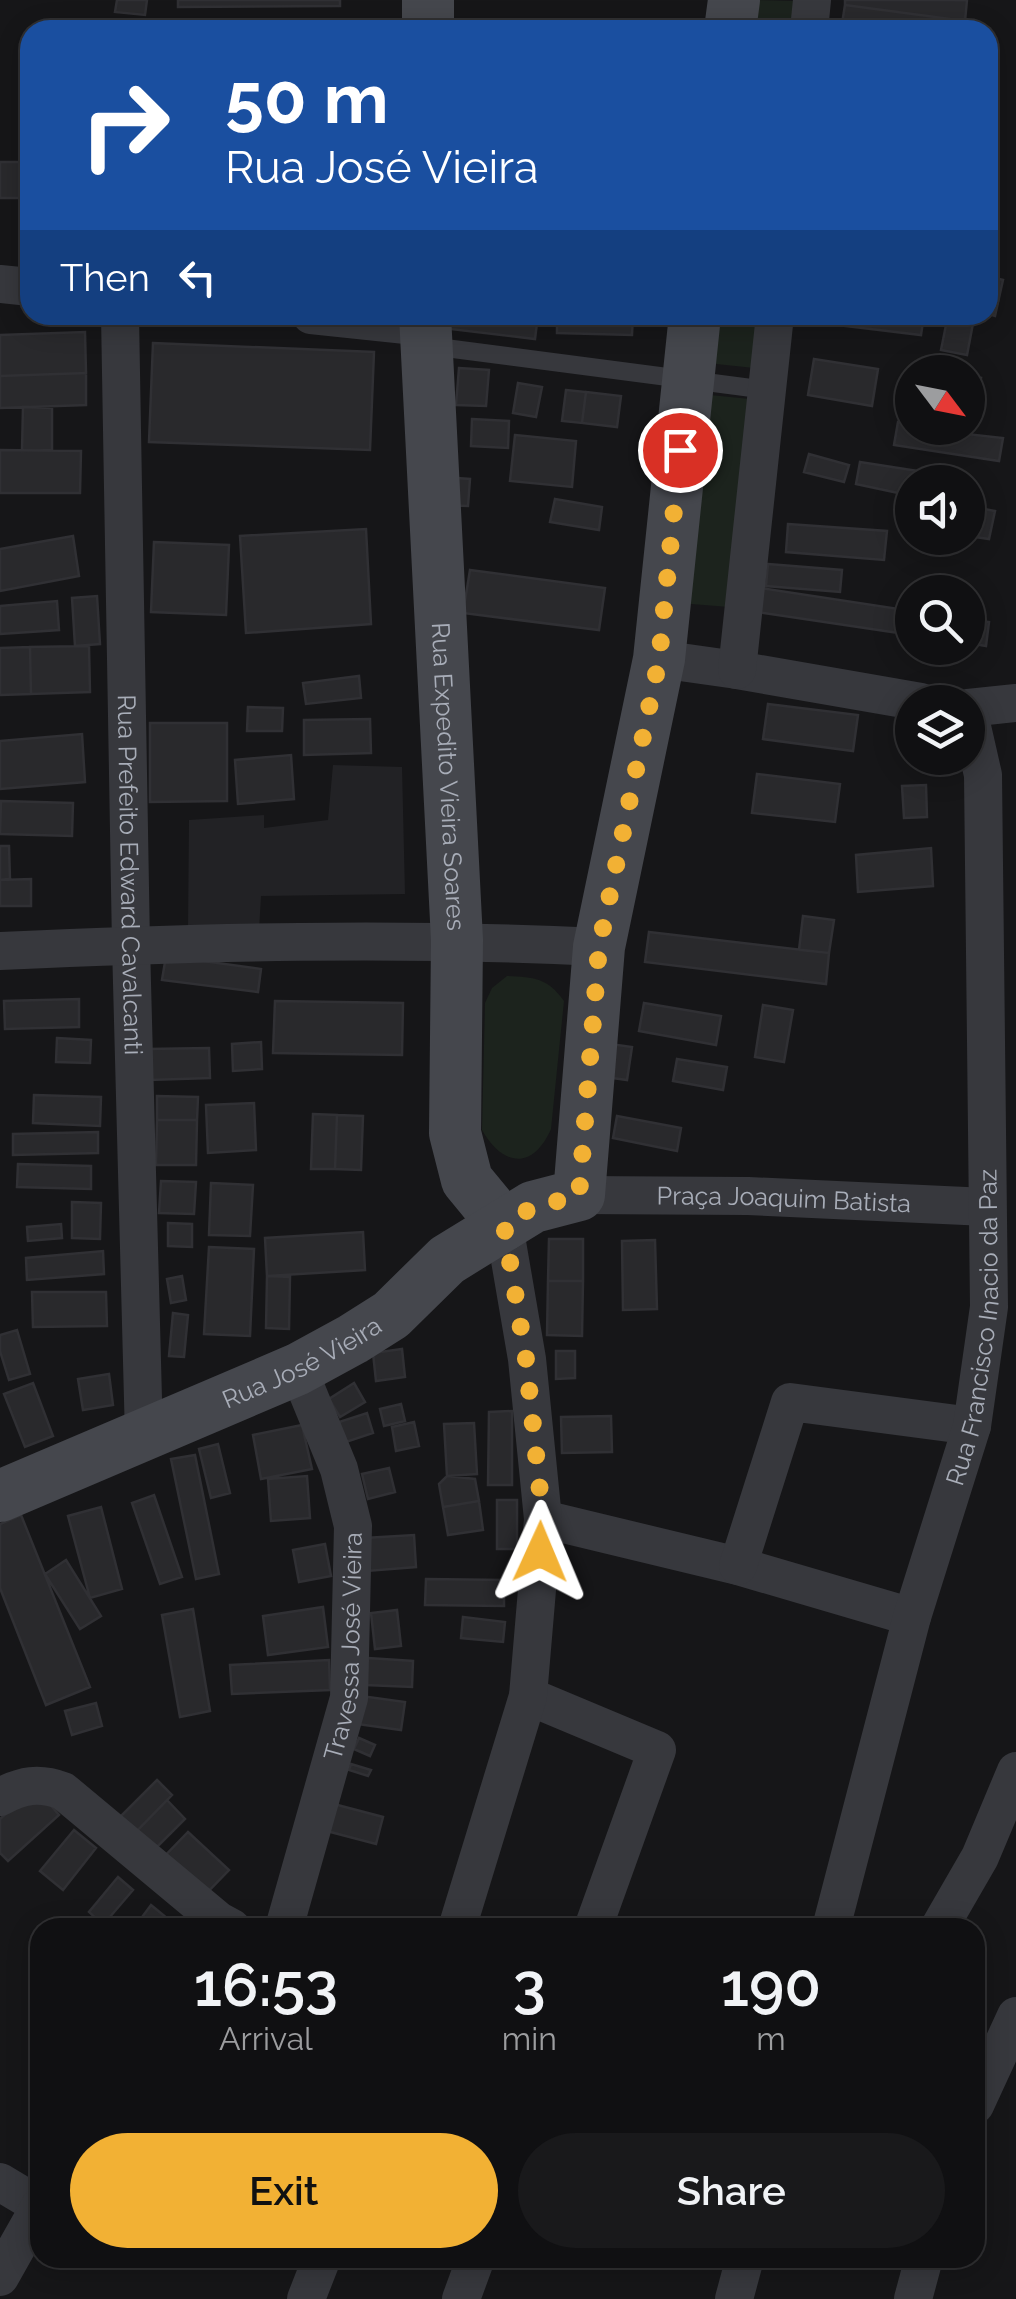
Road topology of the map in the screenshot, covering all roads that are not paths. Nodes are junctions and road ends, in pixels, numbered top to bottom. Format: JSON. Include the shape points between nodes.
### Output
{"nodes":[{"id":1,"x":120,"y":325,"type":"edge"},
{"id":2,"x":392,"y":325,"type":"edge"},
{"id":3,"x":693,"y":325,"type":"edge"},
{"id":4,"x":775,"y":325,"type":"edge"},
{"id":5,"x":425,"y":329,"type":"edge"},
{"id":6,"x":686,"y":380,"type":"junction"},
{"id":7,"x":767,"y":390,"type":"junction"},
{"id":8,"x":659,"y":660,"type":"junction"},
{"id":9,"x":737,"y":670,"type":"junction"},
{"id":10,"x":895,"y":697,"type":"edge"},
{"id":11,"x":1016,"y":703,"type":"edge"},
{"id":12,"x":985,"y":706,"type":"edge"},
{"id":13,"x":983,"y":775,"type":"edge"},
{"id":14,"x":458,"y":940,"type":"junction"},
{"id":15,"x":131,"y":945,"type":"junction"},
{"id":16,"x":599,"y":947,"type":"junction"},
{"id":17,"x":0,"y":951,"type":"edge"},
{"id":18,"x":579,"y":1196,"type":"junction"},
{"id":19,"x":987,"y":1207,"type":"junction"},
{"id":20,"x":504,"y":1225,"type":"junction"},
{"id":21,"x":1003,"y":1311,"type":"edge"},
{"id":22,"x":298,"y":1369,"type":"junction"},
{"id":23,"x":972,"y":1426,"type":"junction"},
{"id":24,"x":144,"y":1437,"type":"junction"},
{"id":25,"x":0,"y":1496,"type":"edge"},
{"id":26,"x":543,"y":1520,"type":"junction"},
{"id":27,"x":738,"y":1566,"type":"junction"},
{"id":28,"x":912,"y":1617,"type":"junction"},
{"id":29,"x":528,"y":1696,"type":"junction"},
{"id":30,"x":1016,"y":1772,"type":"edge"},
{"id":31,"x":0,"y":1796,"type":"edge"},
{"id":32,"x":217,"y":1918,"type":"edge"},
{"id":33,"x":287,"y":1918,"type":"edge"},
{"id":34,"x":468,"y":1918,"type":"edge"},
{"id":35,"x":597,"y":1918,"type":"edge"},
{"id":36,"x":834,"y":1918,"type":"edge"},
{"id":37,"x":945,"y":1918,"type":"edge"},
{"id":38,"x":1016,"y":2016,"type":"edge"},
{"id":39,"x":985,"y":2084,"type":"edge"},
{"id":40,"x":0,"y":2182,"type":"edge"},
{"id":41,"x":30,"y":2200,"type":"edge"},
{"id":42,"x":30,"y":2224,"type":"edge"},
{"id":43,"x":318,"y":2268,"type":"edge"},
{"id":44,"x":472,"y":2268,"type":"edge"},
{"id":45,"x":742,"y":2268,"type":"edge"},
{"id":46,"x":922,"y":2268,"type":"edge"},
{"id":47,"x":0,"y":2277,"type":"edge"},
{"id":48,"x":306,"y":2299,"type":"edge"},
{"id":49,"x":461,"y":2299,"type":"edge"},
{"id":50,"x":734,"y":2299,"type":"edge"},
{"id":51,"x":914,"y":2299,"type":"edge"}],
"edges":[{"from":1,"to":15,"type":"street","name":"Rua Prefeito Edward Cavalcanti"},
{"from":2,"to":5,"type":"street"},
{"from":3,"to":6,"type":"main road"},
{"from":4,"to":7,"type":"street"},
{"from":5,"to":6,"type":"lane"},
{"from":5,"to":14,"type":"main road","name":"Rua Expedito Vieira Soares"},
{"from":6,"to":7,"type":"lane"},
{"from":6,"to":8,"type":"main road"},
{"from":7,"to":9,"type":"street"},
{"from":8,"to":9,"type":"street"},
{"from":8,"to":16,"type":"main road"},
{"from":9,"to":10,"type":"street"},
{"from":11,"to":12,"type":"street"},
{"from":13,"to":19,"type":"street","name":"Rua Francisco Inacio da Paz"},
{"from":14,"to":15,"type":"street"},
{"from":14,"to":16,"type":"street"},
{"from":14,"to":20,"type":"main road","name":"Rua Expedito Vieira Soares","via":[[455,1133],[466,1180]]},
{"from":15,"to":17,"type":"street"},
{"from":15,"to":24,"type":"street","name":"Rua Prefeito Edward Cavalcanti"},
{"from":16,"to":18,"type":"main road"},
{"from":18,"to":19,"type":"street","name":"Praça Joaquim Batista"},
{"from":18,"to":20,"type":"main road","name":"Rua José Vieira","via":[[533,1207]]},
{"from":19,"to":21,"type":"street","name":"Rua Francisco Inacio da Paz"},
{"from":20,"to":22,"type":"main road","name":"Rua José Vieira","via":[[447,1260],[391,1314]]},
{"from":20,"to":26,"type":"street"},
{"from":21,"to":23,"type":"street","name":"Rua Francisco Inacio da Paz"},
{"from":22,"to":24,"type":"main road","name":"Rua José Vieira"},
{"from":22,"to":33,"type":"street","name":"Travessa José Vieira","via":[[339,1470],[353,1526],[349,1698]]},
{"from":23,"to":27,"type":"street","via":[[790,1402]]},
{"from":23,"to":28,"type":"street","name":"Rua Francisco Inacio da Paz"},
{"from":24,"to":25,"type":"main road","name":"Rua José Vieira"},
{"from":26,"to":27,"type":"street"},
{"from":26,"to":29,"type":"street"},
{"from":27,"to":28,"type":"street"},
{"from":28,"to":36,"type":"street","name":"Rua Francisco Inacio da Paz"},
{"from":29,"to":34,"type":"street"},
{"from":29,"to":35,"type":"street","via":[[658,1750]]},
{"from":30,"to":37,"type":"street"},
{"from":31,"to":32,"type":"street","via":[[22,1786],[63,1791]]},
{"from":38,"to":39,"type":"street"},
{"from":40,"to":41,"type":"street"},
{"from":42,"to":47,"type":"street"},
{"from":43,"to":48,"type":"street"},
{"from":44,"to":49,"type":"street"},
{"from":45,"to":50,"type":"street"},
{"from":46,"to":51,"type":"street"}]}
